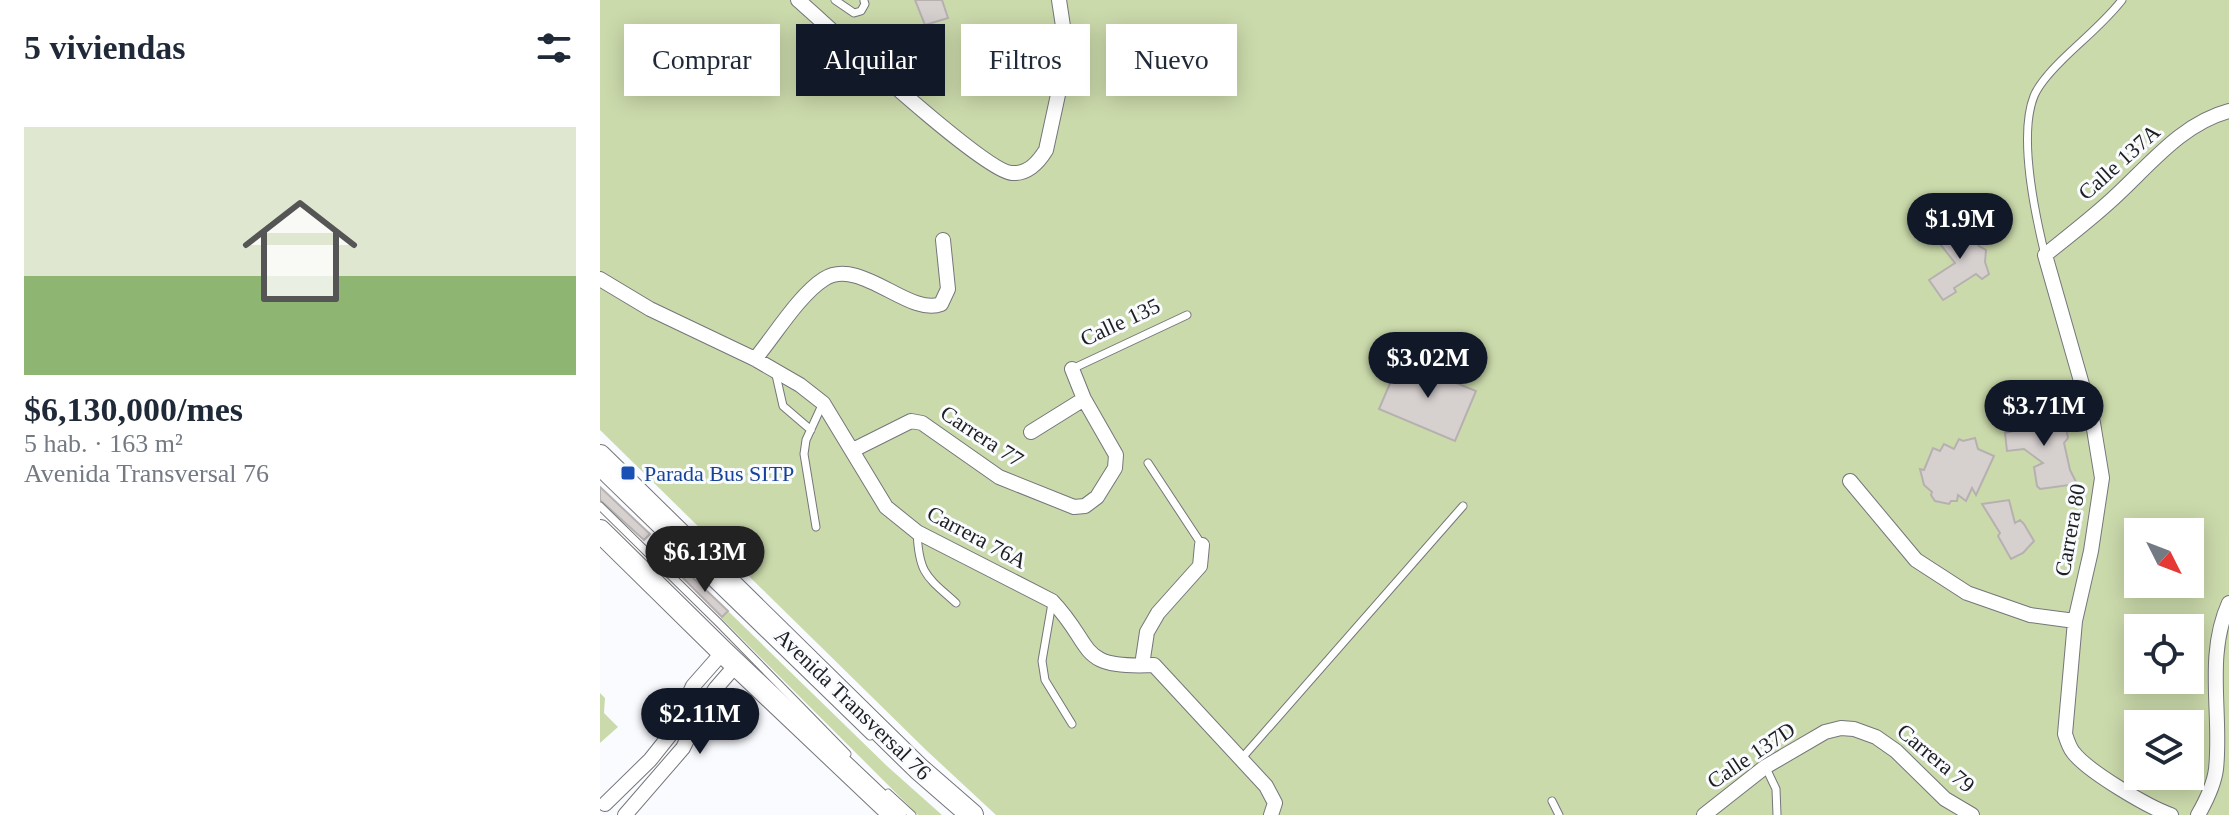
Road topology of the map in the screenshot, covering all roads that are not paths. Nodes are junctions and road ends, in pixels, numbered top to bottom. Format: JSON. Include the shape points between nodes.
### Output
{"nodes":[{"id":1,"x":798,"y":0,"type":"edge"},
{"id":2,"x":835,"y":0,"type":"edge"},
{"id":3,"x":1059,"y":0,"type":"edge"},
{"id":4,"x":2122,"y":0,"type":"edge"},
{"id":5,"x":864,"y":1,"type":"edge"},
{"id":6,"x":2229,"y":111,"type":"edge"},
{"id":7,"x":943,"y":240,"type":"dead end"},
{"id":8,"x":2045,"y":255,"type":"junction"},
{"id":9,"x":600,"y":279,"type":"edge"},
{"id":10,"x":1187,"y":315,"type":"dead end"},
{"id":11,"x":755,"y":359,"type":"junction"},
{"id":12,"x":1072,"y":369,"type":"joint"},
{"id":13,"x":774,"y":370,"type":"junction"},
{"id":14,"x":1084,"y":399,"type":"junction"},
{"id":15,"x":823,"y":403,"type":"junction"},
{"id":16,"x":811,"y":430,"type":"junction"},
{"id":17,"x":1031,"y":432,"type":"dead end"},
{"id":18,"x":853,"y":450,"type":"junction"},
{"id":19,"x":600,"y":456,"type":"edge"},
{"id":20,"x":1148,"y":463,"type":"dead end"},
{"id":21,"x":600,"y":474,"type":"edge"},
{"id":22,"x":1850,"y":481,"type":"dead end"},
{"id":23,"x":600,"y":506,"type":"edge"},
{"id":24,"x":1463,"y":506,"type":"dead end"},
{"id":25,"x":816,"y":527,"type":"dead end"},
{"id":26,"x":600,"y":531,"type":"edge"},
{"id":27,"x":917,"y":532,"type":"junction"},
{"id":28,"x":1202,"y":545,"type":"joint"},
{"id":29,"x":1052,"y":601,"type":"junction"},
{"id":30,"x":956,"y":603,"type":"dead end"},
{"id":31,"x":2229,"y":603,"type":"edge"},
{"id":32,"x":2075,"y":621,"type":"junction"},
{"id":33,"x":730,"y":658,"type":"junction"},
{"id":34,"x":1142,"y":665,"type":"junction"},
{"id":35,"x":1072,"y":724,"type":"dead end"},
{"id":36,"x":1825,"y":732,"type":"joint"},
{"id":37,"x":872,"y":738,"type":"dead end"},
{"id":38,"x":650,"y":760,"type":"junction"},
{"id":39,"x":1240,"y":760,"type":"junction"},
{"id":40,"x":856,"y":764,"type":"dead end"},
{"id":41,"x":903,"y":767,"type":"dead end"},
{"id":42,"x":1765,"y":767,"type":"junction"},
{"id":43,"x":661,"y":773,"type":"junction"},
{"id":44,"x":878,"y":784,"type":"dead end"},
{"id":45,"x":936,"y":796,"type":"dead end"},
{"id":46,"x":1552,"y":801,"type":"dead end"},
{"id":47,"x":607,"y":807,"type":"edge"},
{"id":48,"x":625,"y":815,"type":"edge"},
{"id":49,"x":895,"y":815,"type":"edge"},
{"id":50,"x":912,"y":815,"type":"edge"},
{"id":51,"x":972,"y":815,"type":"edge"},
{"id":52,"x":1271,"y":815,"type":"edge"},
{"id":53,"x":1559,"y":815,"type":"edge"},
{"id":54,"x":1704,"y":815,"type":"edge"},
{"id":55,"x":1777,"y":815,"type":"edge"},
{"id":56,"x":1972,"y":815,"type":"edge"},
{"id":57,"x":2171,"y":815,"type":"edge"},
{"id":58,"x":2198,"y":815,"type":"edge"}],
"edges":[{"from":1,"to":3,"type":"street","via":[[949,132],[996,169],[1011,173],[1025,171],[1046,150],[1066,46]]},
{"from":2,"to":5,"type":"lane","via":[[854,13],[861,11]]},
{"from":4,"to":8,"type":"lane","name":"Carrera 80","via":[[2035,93],[2029,117],[2031,196]]},
{"from":6,"to":8,"type":"street","name":"Calle 137A","via":[[2211,116],[2174,141]]},
{"from":7,"to":11,"type":"street","via":[[948,289],[941,304],[926,306],[857,276],[835,273],[814,287]]},
{"from":8,"to":32,"type":"street","name":"Carrera 80","via":[[2093,423],[2102,478]]},
{"from":9,"to":11,"type":"street","name":"Carrera 76A"},
{"from":10,"to":12,"type":"lane","name":"Calle 135"},
{"from":11,"to":13,"type":"street","name":"Carrera 76A"},
{"from":12,"to":14,"type":"street"},
{"from":13,"to":15,"type":"street","name":"Carrera 76A"},
{"from":13,"to":16,"type":"lane","via":[[783,406]]},
{"from":14,"to":17,"type":"street"},
{"from":14,"to":18,"type":"street","name":"Carrera 77","via":[[1116,455],[1115,468],[1085,506],[1074,507],[999,477],[922,423],[911,421]]},
{"from":15,"to":16,"type":"lane"},
{"from":15,"to":18,"type":"street","name":"Carrera 76A"},
{"from":16,"to":25,"type":"lane","via":[[804,454]]},
{"from":18,"to":27,"type":"street","name":"Carrera 76A","via":[[886,507]]},
{"from":19,"to":51,"type":"main road","name":"Avenida Transversal 76","via":[[908,759]]},
{"from":20,"to":28,"type":"lane"},
{"from":21,"to":37,"type":"lane"},
{"from":22,"to":32,"type":"street","via":[[1916,560],[1967,593],[2030,615]]},
{"from":23,"to":40,"type":"lane"},
{"from":24,"to":39,"type":"lane"},
{"from":26,"to":33,"type":"main road"},
{"from":27,"to":29,"type":"street","name":"Carrera 76A"},
{"from":27,"to":30,"type":"lane","via":[[923,571]]},
{"from":28,"to":34,"type":"street","via":[[1200,566],[1147,632]]},
{"from":29,"to":34,"type":"street","name":"Carrera 76A","via":[[1096,659]]},
{"from":29,"to":35,"type":"lane","via":[[1043,671]]},
{"from":31,"to":58,"type":"street","via":[[2215,649],[2216,770]]},
{"from":32,"to":57,"type":"street","name":"Carrera 80","via":[[2065,734],[2073,751],[2089,767]]},
{"from":33,"to":38,"type":"street","via":[[693,686],[670,735]]},
{"from":33,"to":43,"type":"street","via":[[683,748]]},
{"from":33,"to":49,"type":"main road"},
{"from":34,"to":39,"type":"street","name":"Carrera 76A","via":[[1154,665],[1163,673]]},
{"from":36,"to":42,"type":"street","name":"Calle 137D"},
{"from":36,"to":56,"type":"street","name":"Carrera 79","via":[[1854,729],[1876,737],[1945,799]]},
{"from":38,"to":43,"type":"street"},
{"from":38,"to":47,"type":"street"},
{"from":39,"to":52,"type":"street","name":"Carrera 76A","via":[[1266,786],[1275,803]]},
{"from":41,"to":45,"type":"lane"},
{"from":42,"to":54,"type":"street","name":"Calle 137D"},
{"from":42,"to":55,"type":"lane","via":[[1776,789]]},
{"from":43,"to":48,"type":"street"},
{"from":44,"to":50,"type":"lane"},
{"from":46,"to":53,"type":"lane"}]}
